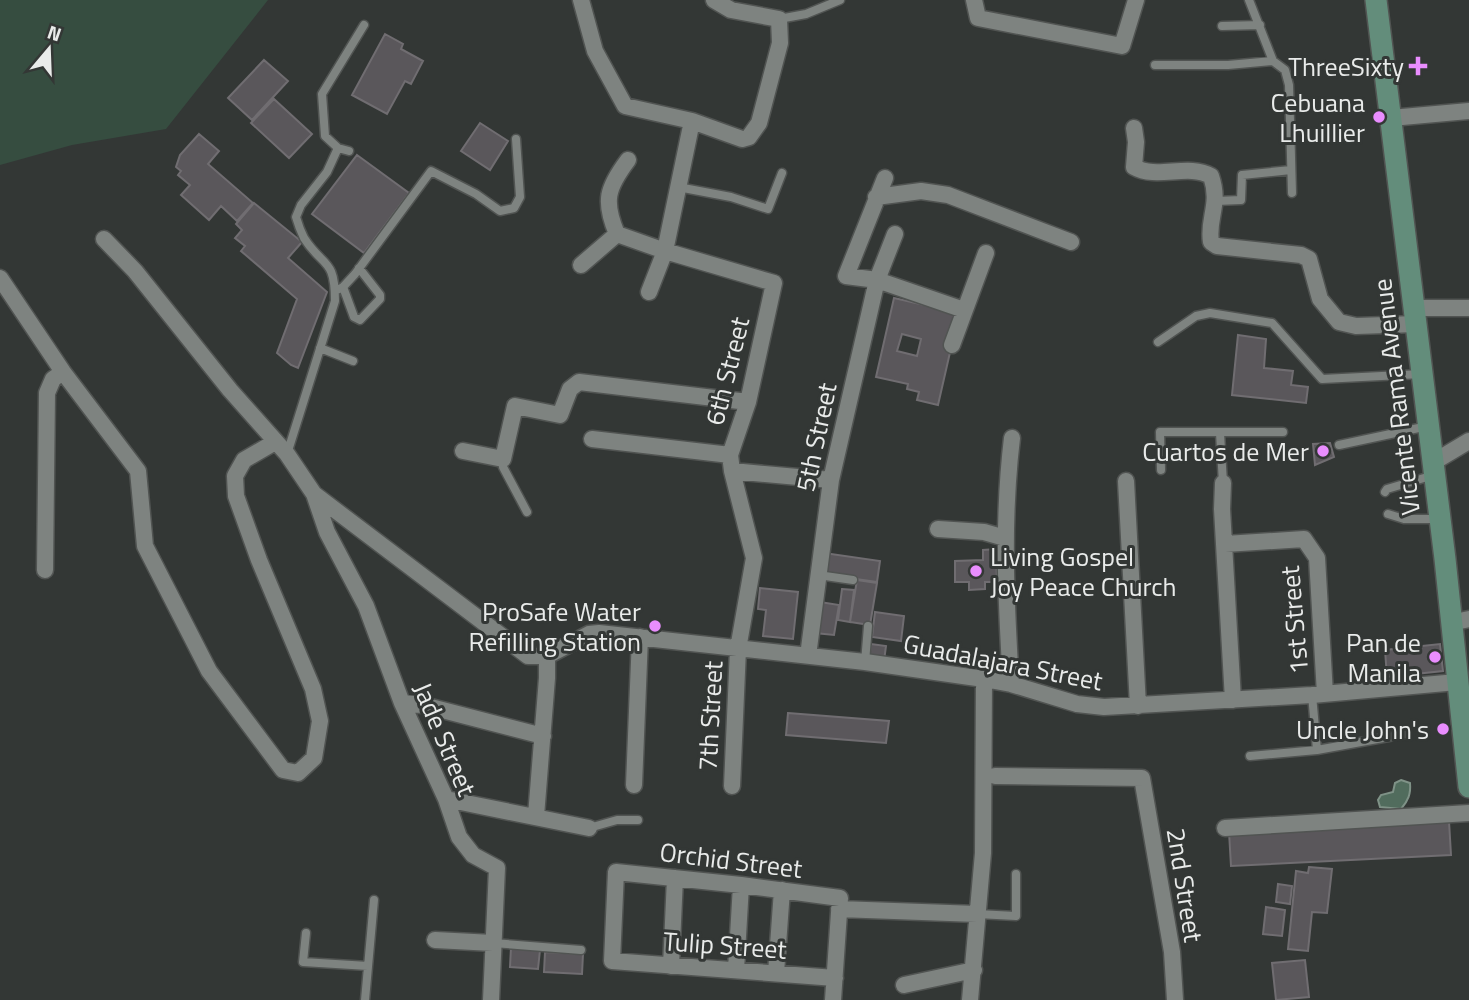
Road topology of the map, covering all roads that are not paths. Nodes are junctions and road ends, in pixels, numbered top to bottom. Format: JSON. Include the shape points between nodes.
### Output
{"nodes":[{"id":1,"x":581,"y":0,"type":"edge"},
{"id":2,"x":714,"y":0,"type":"edge"},
{"id":3,"x":839,"y":0,"type":"edge"},
{"id":4,"x":974,"y":0,"type":"edge"},
{"id":5,"x":1136,"y":0,"type":"edge"},
{"id":6,"x":1249,"y":0,"type":"edge"},
{"id":7,"x":1376,"y":0,"type":"edge"},
{"id":8,"x":779,"y":19,"type":"junction"},
{"id":9,"x":1260,"y":24,"type":"junction"},
{"id":10,"x":364,"y":25,"type":"dead end"},
{"id":11,"x":1222,"y":26,"type":"dead end"},
{"id":12,"x":1273,"y":61,"type":"junction"},
{"id":13,"x":1155,"y":65,"type":"dead end"},
{"id":14,"x":1469,"y":111,"type":"edge"},
{"id":15,"x":1391,"y":118,"type":"junction"},
{"id":16,"x":692,"y":121,"type":"junction"},
{"id":17,"x":1134,"y":128,"type":"dead end"},
{"id":18,"x":516,"y":139,"type":"dead end"},
{"id":19,"x":338,"y":148,"type":"junction"},
{"id":20,"x":349,"y":151,"type":"dead end"},
{"id":21,"x":628,"y":160,"type":"dead end"},
{"id":22,"x":1291,"y":170,"type":"junction"},
{"id":23,"x":782,"y":173,"type":"dead end"},
{"id":24,"x":885,"y":178,"type":"dead end"},
{"id":25,"x":678,"y":187,"type":"junction"},
{"id":26,"x":1292,"y":193,"type":"dead end"},
{"id":27,"x":876,"y":197,"type":"junction"},
{"id":28,"x":1216,"y":201,"type":"junction"},
{"id":29,"x":617,"y":234,"type":"junction"},
{"id":30,"x":895,"y":234,"type":"dead end"},
{"id":31,"x":104,"y":239,"type":"dead end"},
{"id":32,"x":1071,"y":242,"type":"dead end"},
{"id":33,"x":665,"y":251,"type":"junction"},
{"id":34,"x":986,"y":253,"type":"dead end"},
{"id":35,"x":581,"y":265,"type":"dead end"},
{"id":36,"x":359,"y":268,"type":"junction"},
{"id":37,"x":0,"y":278,"type":"edge"},
{"id":38,"x":877,"y":280,"type":"junction"},
{"id":39,"x":339,"y":289,"type":"junction"},
{"id":40,"x":649,"y":292,"type":"dead end"},
{"id":41,"x":1469,"y":308,"type":"edge"},
{"id":42,"x":964,"y":310,"type":"junction"},
{"id":43,"x":1415,"y":316,"type":"junction"},
{"id":44,"x":1158,"y":342,"type":"dead end"},
{"id":45,"x":952,"y":345,"type":"dead end"},
{"id":46,"x":320,"y":348,"type":"junction"},
{"id":47,"x":353,"y":361,"type":"dead end"},
{"id":48,"x":63,"y":372,"type":"junction"},
{"id":49,"x":1422,"y":374,"type":"junction"},
{"id":50,"x":748,"y":402,"type":"junction"},
{"id":51,"x":1428,"y":426,"type":"junction"},
{"id":52,"x":1283,"y":432,"type":"dead end"},
{"id":53,"x":1220,"y":433,"type":"junction"},
{"id":54,"x":1012,"y":438,"type":"dead end"},
{"id":55,"x":592,"y":439,"type":"dead end"},
{"id":56,"x":1469,"y":441,"type":"edge"},
{"id":57,"x":1339,"y":445,"type":"dead end"},
{"id":58,"x":281,"y":448,"type":"junction"},
{"id":59,"x":463,"y":451,"type":"dead end"},
{"id":60,"x":503,"y":458,"type":"junction"},
{"id":61,"x":731,"y":463,"type":"junction"},
{"id":62,"x":1433,"y":469,"type":"junction"},
{"id":63,"x":1161,"y":470,"type":"dead end"},
{"id":64,"x":831,"y":480,"type":"junction"},
{"id":65,"x":1126,"y":481,"type":"dead end"},
{"id":66,"x":1223,"y":483,"type":"joint"},
{"id":67,"x":1385,"y":492,"type":"dead end"},
{"id":68,"x":314,"y":494,"type":"junction"},
{"id":69,"x":527,"y":512,"type":"dead end"},
{"id":70,"x":1388,"y":514,"type":"dead end"},
{"id":71,"x":1440,"y":519,"type":"junction"},
{"id":72,"x":939,"y":529,"type":"dead end"},
{"id":73,"x":1005,"y":538,"type":"junction"},
{"id":74,"x":1225,"y":544,"type":"junction"},
{"id":75,"x":45,"y":570,"type":"dead end"},
{"id":76,"x":817,"y":575,"type":"junction"},
{"id":77,"x":853,"y":580,"type":"dead end"},
{"id":78,"x":1460,"y":621,"type":"edge"},
{"id":79,"x":868,"y":626,"type":"dead end"},
{"id":80,"x":640,"y":637,"type":"junction"},
{"id":81,"x":738,"y":649,"type":"junction"},
{"id":82,"x":547,"y":656,"type":"junction"},
{"id":83,"x":808,"y":656,"type":"junction"},
{"id":84,"x":864,"y":662,"type":"junction"},
{"id":85,"x":984,"y":679,"type":"junction"},
{"id":86,"x":1457,"y":682,"type":"junction"},
{"id":87,"x":1011,"y":684,"type":"junction"},
{"id":88,"x":1319,"y":694,"type":"junction"},
{"id":89,"x":1233,"y":700,"type":"junction"},
{"id":90,"x":402,"y":704,"type":"junction"},
{"id":91,"x":1138,"y":706,"type":"junction"},
{"id":92,"x":1466,"y":731,"type":"edge"},
{"id":93,"x":1405,"y":734,"type":"dead end"},
{"id":94,"x":543,"y":736,"type":"junction"},
{"id":95,"x":1317,"y":750,"type":"junction"},
{"id":96,"x":1250,"y":757,"type":"dead end"},
{"id":97,"x":995,"y":776,"type":"dead end"},
{"id":98,"x":1469,"y":781,"type":"edge"},
{"id":99,"x":634,"y":785,"type":"dead end"},
{"id":100,"x":732,"y":786,"type":"dead end"},
{"id":101,"x":1469,"y":787,"type":"edge"},
{"id":102,"x":446,"y":799,"type":"junction"},
{"id":103,"x":1469,"y":813,"type":"edge"},
{"id":104,"x":536,"y":816,"type":"junction"},
{"id":105,"x":638,"y":820,"type":"dead end"},
{"id":106,"x":590,"y":828,"type":"joint"},
{"id":107,"x":1225,"y":828,"type":"dead end"},
{"id":108,"x":1016,"y":874,"type":"dead end"},
{"id":109,"x":675,"y":878,"type":"junction"},
{"id":110,"x":741,"y":885,"type":"junction"},
{"id":111,"x":782,"y":890,"type":"junction"},
{"id":112,"x":374,"y":900,"type":"dead end"},
{"id":113,"x":839,"y":904,"type":"junction"},
{"id":114,"x":978,"y":914,"type":"junction"},
{"id":115,"x":306,"y":933,"type":"dead end"},
{"id":116,"x":435,"y":940,"type":"dead end"},
{"id":117,"x":493,"y":943,"type":"junction"},
{"id":118,"x":581,"y":950,"type":"dead end"},
{"id":119,"x":612,"y":961,"type":"joint"},
{"id":120,"x":368,"y":966,"type":"junction"},
{"id":121,"x":671,"y":966,"type":"junction"},
{"id":122,"x":736,"y":970,"type":"junction"},
{"id":123,"x":974,"y":970,"type":"junction"},
{"id":124,"x":776,"y":973,"type":"junction"},
{"id":125,"x":835,"y":978,"type":"junction"},
{"id":126,"x":904,"y":985,"type":"dead end"},
{"id":127,"x":365,"y":1000,"type":"edge"},
{"id":128,"x":491,"y":1000,"type":"edge"},
{"id":129,"x":833,"y":1000,"type":"edge"},
{"id":130,"x":970,"y":1000,"type":"edge"},
{"id":131,"x":1175,"y":1000,"type":"edge"}],
"edges":[{"from":1,"to":16,"type":"street","via":[[595,51],[625,106]]},
{"from":2,"to":8,"type":"street","via":[[732,10]]},
{"from":3,"to":8,"type":"lane"},
{"from":4,"to":5,"type":"street","via":[[978,18],[1122,46]]},
{"from":6,"to":9,"type":"lane"},
{"from":7,"to":15,"type":"main road","name":"Vicente Rama Avenue"},
{"from":8,"to":16,"type":"street","via":[[779,51],[755,131],[742,139]]},
{"from":9,"to":11,"type":"lane"},
{"from":9,"to":12,"type":"lane"},
{"from":10,"to":19,"type":"lane","via":[[322,94],[324,136]]},
{"from":12,"to":13,"type":"lane"},
{"from":12,"to":22,"type":"lane","via":[[1285,70],[1289,85]]},
{"from":14,"to":15,"type":"street"},
{"from":15,"to":43,"type":"main road","name":"Vicente Rama Avenue"},
{"from":16,"to":25,"type":"street"},
{"from":17,"to":28,"type":"street","via":[[1134,167],[1207,174]]},
{"from":18,"to":36,"type":"lane","via":[[520,197],[514,208],[500,211],[431,171]]},
{"from":19,"to":20,"type":"lane"},
{"from":19,"to":39,"type":"lane","via":[[296,217],[305,239],[327,263]]},
{"from":21,"to":29,"type":"street","via":[[610,190],[610,218]]},
{"from":22,"to":26,"type":"lane"},
{"from":22,"to":28,"type":"lane","via":[[1242,175],[1241,200]]},
{"from":23,"to":25,"type":"lane","via":[[768,209]]},
{"from":24,"to":27,"type":"street"},
{"from":25,"to":33,"type":"street"},
{"from":27,"to":32,"type":"street","via":[[921,191],[948,195]]},
{"from":27,"to":38,"type":"street","via":[[846,276]]},
{"from":28,"to":43,"type":"street","via":[[1211,242],[1309,259],[1320,299],[1339,322],[1356,327]]},
{"from":29,"to":33,"type":"street","name":"6th Street"},
{"from":29,"to":35,"type":"street"},
{"from":30,"to":38,"type":"street","name":"5th Street"},
{"from":31,"to":58,"type":"street"},
{"from":33,"to":40,"type":"street"},
{"from":33,"to":50,"type":"street","name":"6th Street","via":[[774,284]]},
{"from":34,"to":42,"type":"street"},
{"from":36,"to":39,"type":"lane"},
{"from":36,"to":39,"type":"lane","via":[[380,295],[360,320]]},
{"from":37,"to":48,"type":"street"},
{"from":38,"to":42,"type":"street"},
{"from":38,"to":64,"type":"street","name":"5th Street"},
{"from":39,"to":46,"type":"lane"},
{"from":41,"to":43,"type":"street"},
{"from":42,"to":45,"type":"street"},
{"from":43,"to":49,"type":"main road","name":"Vicente Rama Avenue"},
{"from":44,"to":49,"type":"lane","via":[[1196,316],[1237,316],[1272,323],[1322,379]]},
{"from":46,"to":47,"type":"lane"},
{"from":46,"to":58,"type":"lane"},
{"from":48,"to":58,"type":"street","via":[[138,471],[145,546],[209,671],[284,771],[298,774],[314,758],[320,721],[313,689],[236,496],[235,476],[244,460]]},
{"from":48,"to":75,"type":"street","via":[[53,379],[47,393]]},
{"from":49,"to":51,"type":"main road","name":"Vicente Rama Avenue"},
{"from":50,"to":60,"type":"street","via":[[579,382],[570,389],[560,415],[515,406]]},
{"from":50,"to":61,"type":"street","name":"6th Street"},
{"from":51,"to":57,"type":"lane"},
{"from":51,"to":62,"type":"main road","name":"Vicente Rama Avenue"},
{"from":52,"to":53,"type":"lane"},
{"from":53,"to":63,"type":"lane","via":[[1160,432]]},
{"from":53,"to":66,"type":"lane"},
{"from":54,"to":73,"type":"street"},
{"from":55,"to":61,"type":"street"},
{"from":56,"to":62,"type":"street"},
{"from":58,"to":68,"type":"street"},
{"from":59,"to":60,"type":"street"},
{"from":60,"to":69,"type":"lane","via":[[503,467]]},
{"from":61,"to":64,"type":"street"},
{"from":61,"to":81,"type":"street","via":[[754,558]]},
{"from":62,"to":67,"type":"lane"},
{"from":62,"to":71,"type":"main road","name":"Vicente Rama Avenue"},
{"from":64,"to":76,"type":"street","name":"5th Street"},
{"from":65,"to":91,"type":"street"},
{"from":66,"to":74,"type":"street"},
{"from":68,"to":82,"type":"street","via":[[528,656]]},
{"from":68,"to":90,"type":"street","name":"Jade Street","via":[[327,532],[366,606]]},
{"from":70,"to":71,"type":"lane"},
{"from":71,"to":78,"type":"main road","name":"Vicente Rama Avenue"},
{"from":72,"to":73,"type":"street"},
{"from":73,"to":87,"type":"street"},
{"from":74,"to":88,"type":"street","name":"1st Street","via":[[1304,539],[1317,558]]},
{"from":74,"to":89,"type":"street"},
{"from":76,"to":77,"type":"lane"},
{"from":76,"to":83,"type":"street","name":"5th Street"},
{"from":78,"to":86,"type":"main road","name":"Vicente Rama Avenue"},
{"from":79,"to":84,"type":"lane"},
{"from":80,"to":81,"type":"street","name":"Guadalajara Street"},
{"from":80,"to":82,"type":"street","name":"Guadalajara Street","via":[[589,634]]},
{"from":80,"to":99,"type":"street"},
{"from":81,"to":83,"type":"street","name":"Guadalajara Street"},
{"from":81,"to":100,"type":"street","name":"7th Street"},
{"from":82,"to":94,"type":"street"},
{"from":83,"to":84,"type":"street","name":"Guadalajara Street"},
{"from":84,"to":85,"type":"street","name":"Guadalajara Street"},
{"from":85,"to":87,"type":"street","name":"Guadalajara Street"},
{"from":85,"to":114,"type":"street"},
{"from":86,"to":88,"type":"street","name":"Guadalajara Street"},
{"from":86,"to":92,"type":"main road","name":"Vicente Rama Avenue"},
{"from":87,"to":91,"type":"street","name":"Guadalajara Street","via":[[1077,704]]},
{"from":88,"to":89,"type":"street","name":"Guadalajara Street"},
{"from":88,"to":95,"type":"lane"},
{"from":89,"to":91,"type":"street","name":"Guadalajara Street"},
{"from":90,"to":94,"type":"street","via":[[423,705]]},
{"from":90,"to":102,"type":"street","name":"Jade Street"},
{"from":92,"to":98,"type":"main road","name":"Vicente Rama Avenue"},
{"from":93,"to":95,"type":"lane"},
{"from":94,"to":104,"type":"street"},
{"from":95,"to":96,"type":"lane"},
{"from":97,"to":131,"type":"street","name":"2nd Street","via":[[1142,778],[1172,951]]},
{"from":98,"to":101,"type":"main road","name":"Vicente Rama Avenue"},
{"from":102,"to":104,"type":"street"},
{"from":102,"to":117,"type":"street","name":"Jade Street","via":[[459,838],[473,855],[497,869]]},
{"from":103,"to":107,"type":"street"},
{"from":104,"to":106,"type":"street"},
{"from":105,"to":106,"type":"lane"},
{"from":108,"to":114,"type":"lane","via":[[1016,916]]},
{"from":109,"to":110,"type":"street","name":"Orchid Street"},
{"from":109,"to":119,"type":"street","name":"Orchid Street","via":[[616,872]]},
{"from":109,"to":121,"type":"street"},
{"from":110,"to":111,"type":"street","name":"Orchid Street"},
{"from":110,"to":122,"type":"street"},
{"from":111,"to":113,"type":"street","name":"Orchid Street"},
{"from":111,"to":124,"type":"street"},
{"from":112,"to":120,"type":"lane"},
{"from":113,"to":114,"type":"street","name":"Orchid Street"},
{"from":113,"to":125,"type":"street"},
{"from":114,"to":123,"type":"street"},
{"from":115,"to":120,"type":"lane","via":[[303,962]]},
{"from":116,"to":117,"type":"street"},
{"from":117,"to":118,"type":"lane"},
{"from":117,"to":128,"type":"street","name":"Jade Street"},
{"from":119,"to":121,"type":"street","name":"Tulip Street"},
{"from":120,"to":127,"type":"lane"},
{"from":121,"to":122,"type":"street","name":"Tulip Street"},
{"from":122,"to":124,"type":"street","name":"Tulip Street"},
{"from":123,"to":126,"type":"street"},
{"from":123,"to":130,"type":"street"},
{"from":124,"to":125,"type":"street","name":"Tulip Street"},
{"from":125,"to":129,"type":"street"}]}
